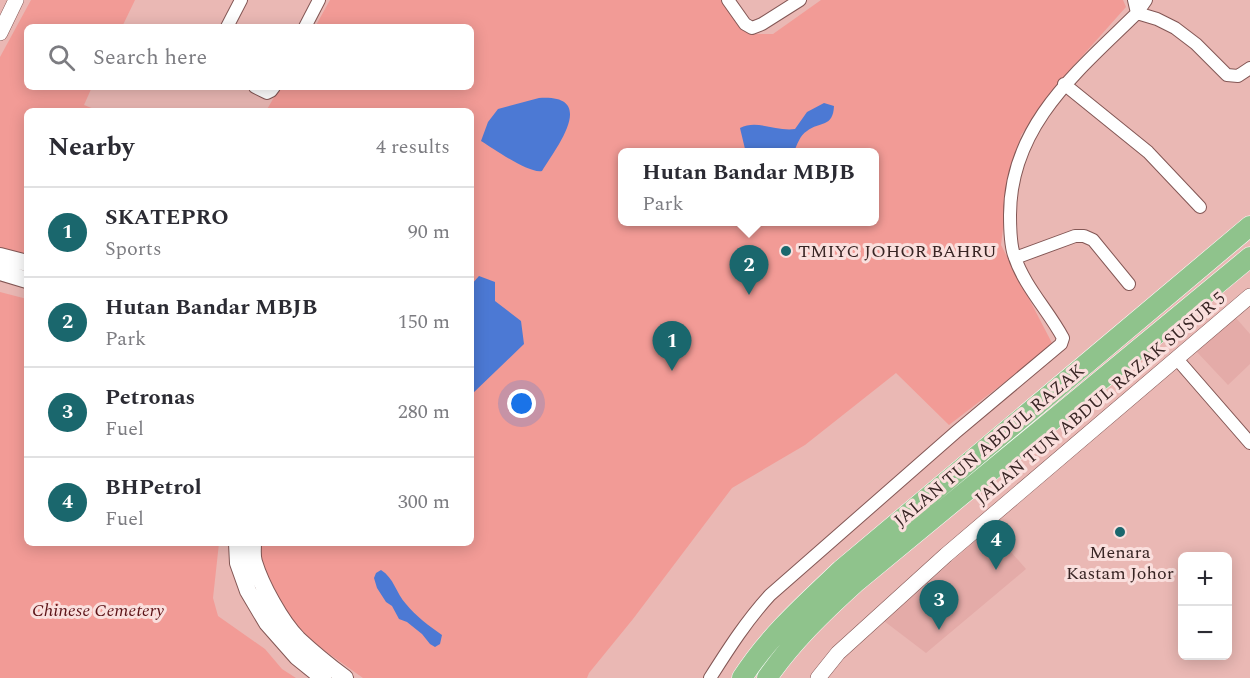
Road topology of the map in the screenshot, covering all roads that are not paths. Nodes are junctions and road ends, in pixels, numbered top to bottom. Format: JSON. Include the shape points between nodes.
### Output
{"nodes":[{"id":1,"x":16,"y":0,"type":"edge"},
{"id":2,"x":241,"y":0,"type":"edge"},
{"id":3,"x":319,"y":0,"type":"edge"},
{"id":4,"x":728,"y":0,"type":"edge"},
{"id":5,"x":800,"y":0,"type":"edge"},
{"id":6,"x":1134,"y":0,"type":"edge"},
{"id":7,"x":1146,"y":0,"type":"edge"},
{"id":8,"x":1137,"y":13,"type":"junction"},
{"id":9,"x":229,"y":24,"type":"edge"},
{"id":10,"x":307,"y":24,"type":"edge"},
{"id":11,"x":0,"y":33,"type":"edge"},
{"id":12,"x":1250,"y":68,"type":"edge"},
{"id":13,"x":1064,"y":84,"type":"junction"},
{"id":14,"x":1200,"y":207,"type":"dead end"},
{"id":15,"x":1250,"y":226,"type":"edge"},
{"id":16,"x":0,"y":256,"type":"edge"},
{"id":17,"x":1250,"y":257,"type":"edge"},
{"id":18,"x":1015,"y":258,"type":"junction"},
{"id":19,"x":24,"y":262,"type":"edge"},
{"id":20,"x":0,"y":272,"type":"edge"},
{"id":21,"x":24,"y":279,"type":"edge"},
{"id":22,"x":1129,"y":284,"type":"dead end"},
{"id":23,"x":1250,"y":296,"type":"edge"},
{"id":24,"x":1177,"y":359,"type":"junction"},
{"id":25,"x":1250,"y":442,"type":"edge"},
{"id":26,"x":237,"y":546,"type":"edge"},
{"id":27,"x":253,"y":546,"type":"edge"},
{"id":28,"x":323,"y":678,"type":"edge"},
{"id":29,"x":345,"y":678,"type":"edge"},
{"id":30,"x":710,"y":678,"type":"edge"},
{"id":31,"x":742,"y":678,"type":"edge"},
{"id":32,"x":767,"y":678,"type":"edge"},
{"id":33,"x":818,"y":678,"type":"edge"}],
"edges":[{"from":1,"to":11,"type":"street"},
{"from":2,"to":9,"type":"street"},
{"from":3,"to":10,"type":"street"},
{"from":4,"to":5,"type":"street","via":[[745,24],[753,28]]},
{"from":6,"to":8,"type":"street"},
{"from":7,"to":8,"type":"street"},
{"from":8,"to":12,"type":"street","via":[[1175,28],[1227,75],[1238,76]]},
{"from":8,"to":13,"type":"street"},
{"from":13,"to":14,"type":"street","via":[[1148,152]]},
{"from":13,"to":18,"type":"street","via":[[1031,131],[1016,167],[1010,202]]},
{"from":15,"to":31,"type":"highway","name":"JALAN TUN ABDUL RAZAK","via":[[841,570],[777,632]]},
{"from":16,"to":19,"type":"main road"},
{"from":17,"to":32,"type":"highway","name":"JALAN TUN ABDUL RAZAK","via":[[855,583],[794,642]]},
{"from":18,"to":22,"type":"street","via":[[1084,236],[1093,240]]},
{"from":18,"to":30,"type":"street","via":[[1063,338],[1061,344],[770,594]]},
{"from":20,"to":21,"type":"main road"},
{"from":23,"to":24,"type":"street","name":"JALAN TUN ABDUL RAZAK SUSUR 5"},
{"from":24,"to":25,"type":"street"},
{"from":24,"to":33,"type":"street","name":"JALAN TUN ABDUL RAZAK SUSUR 5","via":[[946,555],[838,653]]},
{"from":26,"to":28,"type":"main road","via":[[238,563],[248,591],[267,623],[297,657]]},
{"from":27,"to":29,"type":"main road","via":[[254,560],[266,591],[287,627]]}]}
